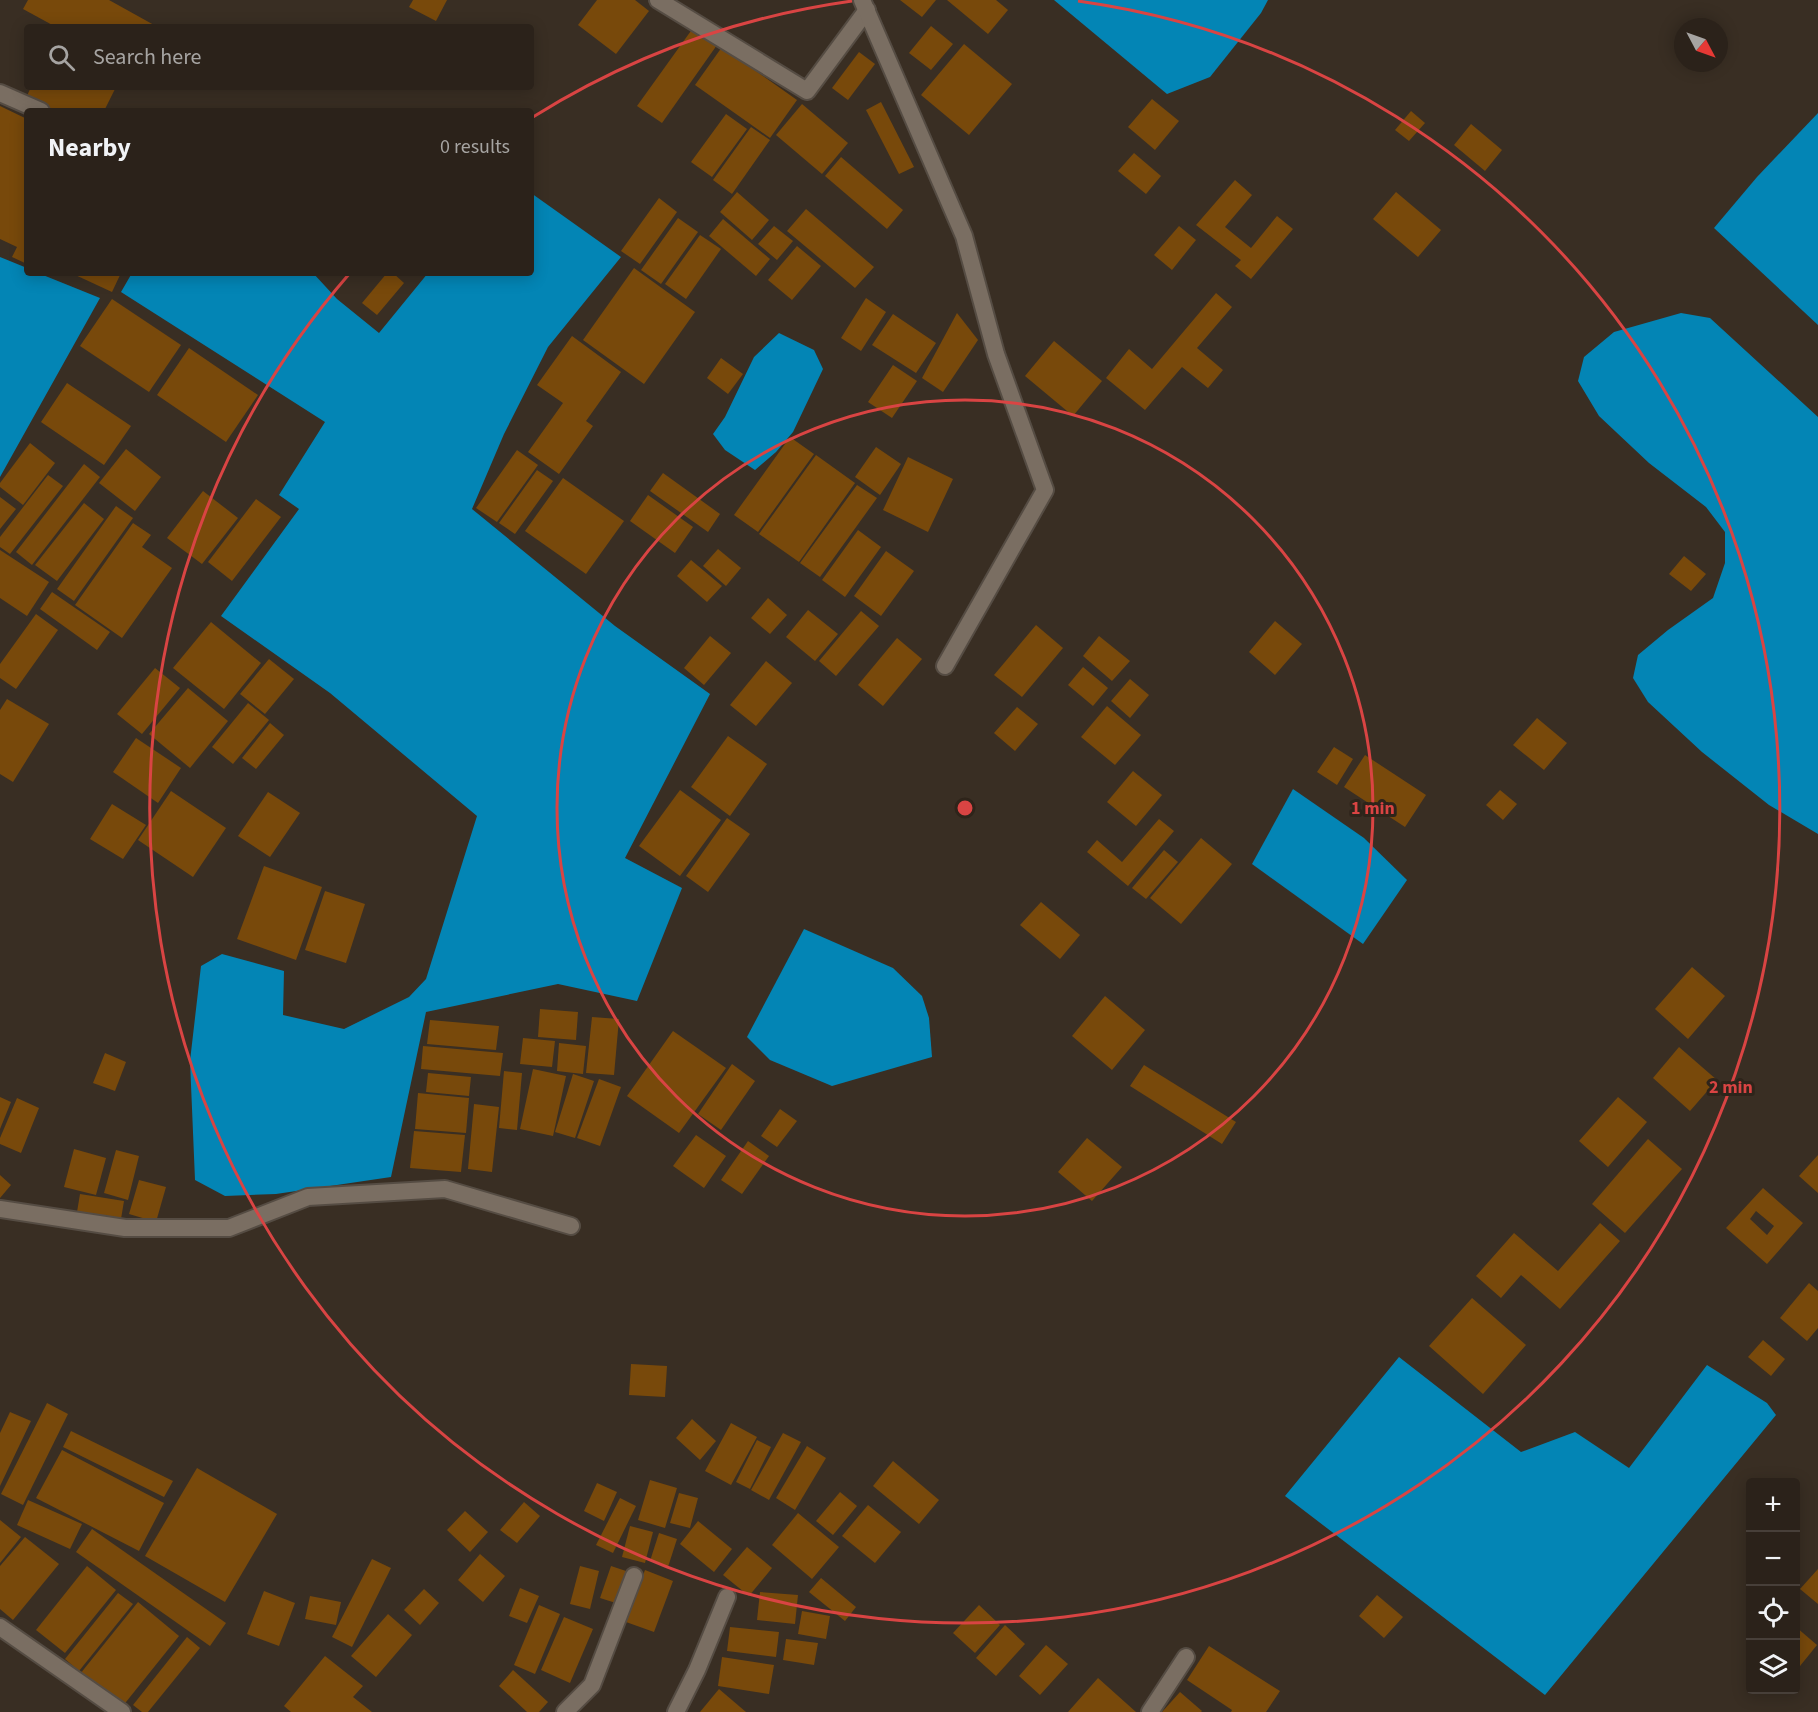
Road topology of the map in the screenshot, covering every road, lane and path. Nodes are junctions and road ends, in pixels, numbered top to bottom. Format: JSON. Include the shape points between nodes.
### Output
{"nodes":[{"id":1,"x":658,"y":0,"type":"edge"},
{"id":2,"x":864,"y":5,"type":"edge"},
{"id":3,"x":0,"y":93,"type":"edge"},
{"id":4,"x":34,"y":108,"type":"edge"},
{"id":5,"x":945,"y":666,"type":"dead end"},
{"id":6,"x":0,"y":1209,"type":"edge"},
{"id":7,"x":571,"y":1226,"type":"dead end"},
{"id":8,"x":634,"y":1576,"type":"dead end"},
{"id":9,"x":727,"y":1597,"type":"dead end"},
{"id":10,"x":0,"y":1627,"type":"edge"},
{"id":11,"x":1186,"y":1657,"type":"dead end"},
{"id":12,"x":122,"y":1712,"type":"edge"},
{"id":13,"x":565,"y":1712,"type":"edge"},
{"id":14,"x":676,"y":1712,"type":"edge"},
{"id":15,"x":1150,"y":1712,"type":"edge"}],
"edges":[{"from":1,"to":2,"type":"street","via":[[807,91]]},
{"from":2,"to":5,"type":"street","via":[[964,236],[996,354],[1045,490]]},
{"from":3,"to":4,"type":"street"},
{"from":6,"to":7,"type":"street","via":[[125,1228],[229,1228],[308,1197],[446,1189]]},
{"from":8,"to":13,"type":"street","via":[[592,1685]]},
{"from":9,"to":14,"type":"street"},
{"from":10,"to":12,"type":"street"},
{"from":11,"to":15,"type":"street"}]}
